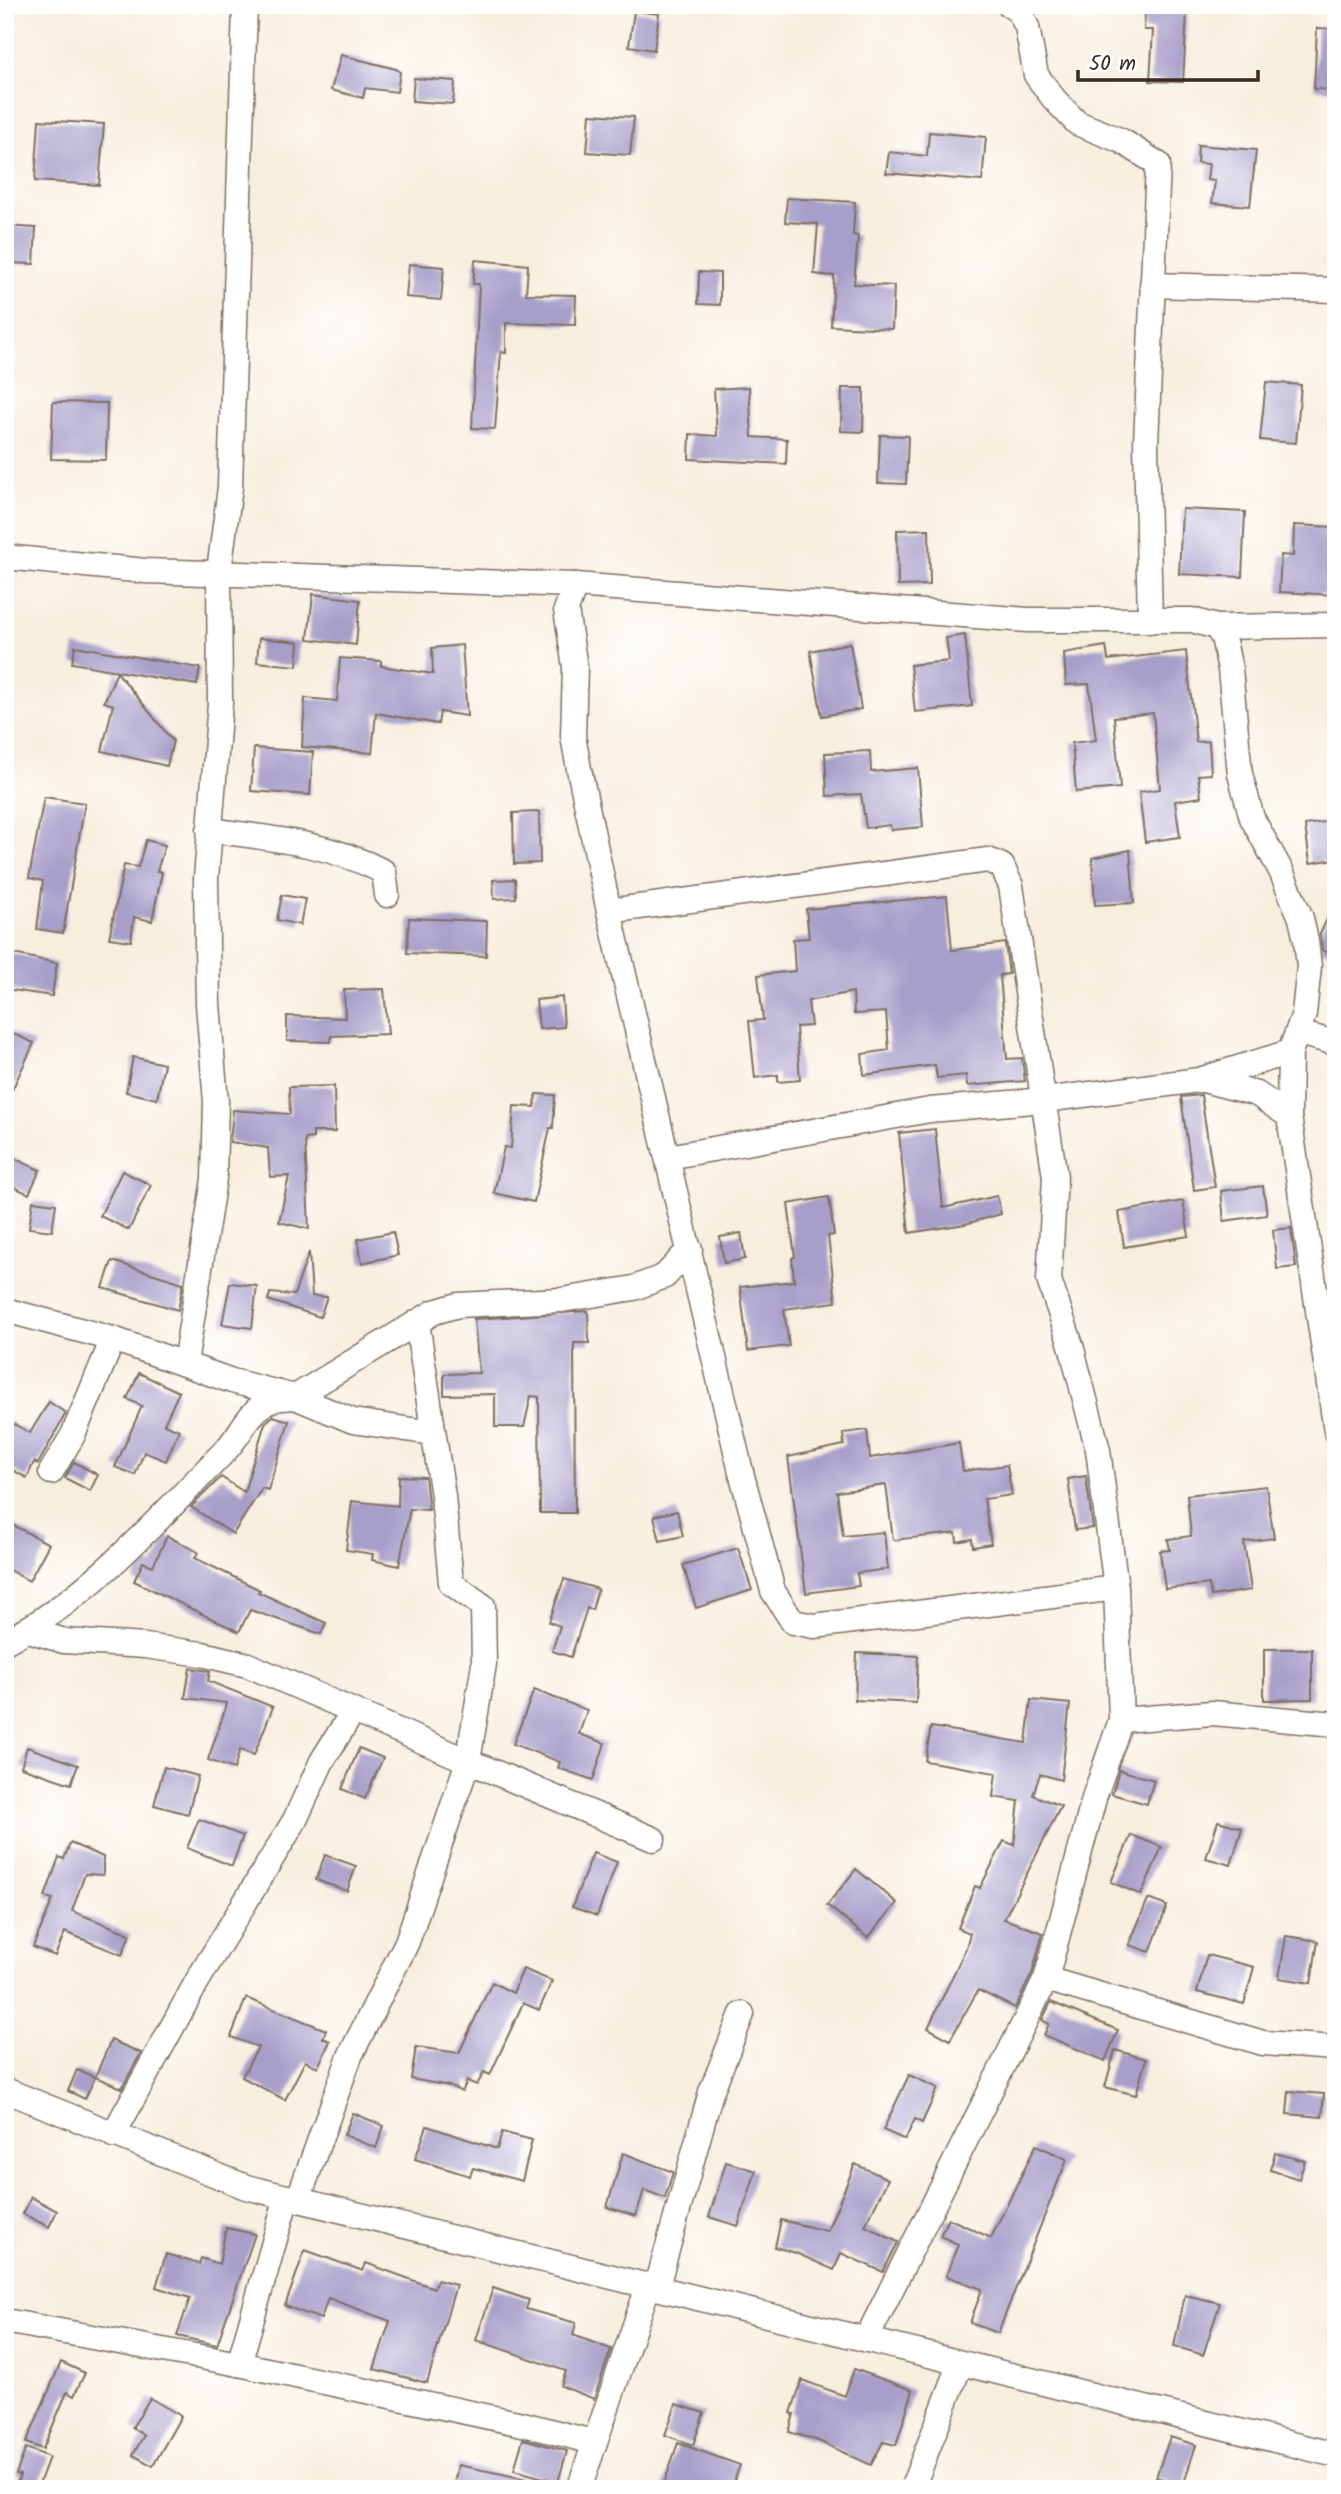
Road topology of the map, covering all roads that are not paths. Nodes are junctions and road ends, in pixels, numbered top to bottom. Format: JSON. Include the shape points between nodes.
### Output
{"nodes":[{"id":1,"x":245,"y":5,"type":"edge"},
{"id":2,"x":1009,"y":5,"type":"edge"},
{"id":3,"x":1152,"y":285,"type":"junction"},
{"id":4,"x":1336,"y":290,"type":"edge"},
{"id":5,"x":5,"y":558,"type":"edge"},
{"id":6,"x":219,"y":571,"type":"junction"},
{"id":7,"x":540,"y":585,"type":"junction"},
{"id":8,"x":575,"y":586,"type":"junction"},
{"id":9,"x":566,"y":610,"type":"junction"},
{"id":10,"x":1150,"y":621,"type":"junction"},
{"id":11,"x":1336,"y":625,"type":"edge"},
{"id":12,"x":1216,"y":627,"type":"junction"},
{"id":13,"x":209,"y":830,"type":"junction"},
{"id":14,"x":387,"y":895,"type":"dead end"},
{"id":15,"x":609,"y":911,"type":"junction"},
{"id":16,"x":1294,"y":1042,"type":"junction"},
{"id":17,"x":1336,"y":1043,"type":"edge"},
{"id":18,"x":1199,"y":1080,"type":"junction"},
{"id":19,"x":1044,"y":1100,"type":"junction"},
{"id":20,"x":1289,"y":1116,"type":"junction"},
{"id":21,"x":668,"y":1157,"type":"junction"},
{"id":22,"x":690,"y":1249,"type":"junction"},
{"id":23,"x":665,"y":1276,"type":"junction"},
{"id":24,"x":698,"y":1284,"type":"junction"},
{"id":25,"x":5,"y":1310,"type":"edge"},
{"id":26,"x":417,"y":1322,"type":"junction"},
{"id":27,"x":113,"y":1339,"type":"junction"},
{"id":28,"x":185,"y":1364,"type":"junction"},
{"id":29,"x":232,"y":1381,"type":"junction"},
{"id":30,"x":295,"y":1397,"type":"junction"},
{"id":31,"x":246,"y":1420,"type":"junction"},
{"id":32,"x":1336,"y":1431,"type":"edge"},
{"id":33,"x":432,"y":1433,"type":"junction"},
{"id":34,"x":51,"y":1472,"type":"dead end"},
{"id":35,"x":1116,"y":1588,"type":"junction"},
{"id":36,"x":29,"y":1630,"type":"junction"},
{"id":37,"x":5,"y":1642,"type":"edge"},
{"id":38,"x":352,"y":1713,"type":"junction"},
{"id":39,"x":1121,"y":1720,"type":"junction"},
{"id":40,"x":1336,"y":1724,"type":"edge"},
{"id":41,"x":468,"y":1761,"type":"junction"},
{"id":42,"x":653,"y":1839,"type":"dead end"},
{"id":43,"x":1046,"y":1979,"type":"junction"},
{"id":44,"x":742,"y":2014,"type":"dead end"},
{"id":45,"x":1336,"y":2048,"type":"edge"},
{"id":46,"x":5,"y":2090,"type":"edge"},
{"id":47,"x":113,"y":2135,"type":"junction"},
{"id":48,"x":293,"y":2199,"type":"junction"},
{"id":49,"x":653,"y":2285,"type":"junction"},
{"id":50,"x":5,"y":2321,"type":"edge"},
{"id":51,"x":866,"y":2340,"type":"junction"},
{"id":52,"x":239,"y":2364,"type":"junction"},
{"id":53,"x":960,"y":2365,"type":"junction"},
{"id":54,"x":593,"y":2442,"type":"junction"},
{"id":55,"x":1336,"y":2455,"type":"edge"},
{"id":56,"x":579,"y":2489,"type":"edge"},
{"id":57,"x":912,"y":2489,"type":"edge"}],
"edges":[{"from":1,"to":6,"type":"street","via":[[230,487]]},
{"from":2,"to":3,"type":"street","via":[[1019,11],[1027,27],[1036,75],[1054,99],[1077,123],[1158,164]]},
{"from":3,"to":4,"type":"street"},
{"from":3,"to":10,"type":"street","via":[[1146,443]]},
{"from":5,"to":6,"type":"street"},
{"from":6,"to":7,"type":"street"},
{"from":6,"to":13,"type":"street","via":[[220,703]]},
{"from":7,"to":8,"type":"street"},
{"from":7,"to":9,"type":"street"},
{"from":8,"to":9,"type":"street"},
{"from":8,"to":10,"type":"street","via":[[1028,620]]},
{"from":9,"to":15,"type":"street","via":[[575,667],[573,736]]},
{"from":10,"to":12,"type":"street","via":[[1192,620]]},
{"from":11,"to":12,"type":"street"},
{"from":12,"to":16,"type":"street","via":[[1230,669],[1240,774],[1252,818],[1301,918],[1306,941],[1309,965]]},
{"from":13,"to":14,"type":"street","via":[[309,844],[360,859],[384,872]]},
{"from":13,"to":28,"type":"street","via":[[205,937],[216,1102],[214,1179]]},
{"from":15,"to":19,"type":"street","via":[[995,862],[1012,886]]},
{"from":15,"to":21,"type":"street"},
{"from":16,"to":17,"type":"street"},
{"from":16,"to":18,"type":"street"},
{"from":16,"to":20,"type":"street"},
{"from":18,"to":19,"type":"street"},
{"from":18,"to":20,"type":"street","via":[[1257,1094]]},
{"from":19,"to":21,"type":"street","via":[[930,1110]]},
{"from":19,"to":35,"type":"street","via":[[1055,1177],[1049,1280],[1098,1450]]},
{"from":20,"to":32,"type":"street"},
{"from":21,"to":22,"type":"street"},
{"from":22,"to":23,"type":"street"},
{"from":22,"to":24,"type":"street"},
{"from":23,"to":24,"type":"street"},
{"from":23,"to":26,"type":"street","via":[[634,1288],[562,1300],[458,1305]]},
{"from":24,"to":35,"type":"street","via":[[773,1591],[793,1622],[814,1626]]},
{"from":25,"to":27,"type":"street"},
{"from":26,"to":30,"type":"street"},
{"from":26,"to":33,"type":"street"},
{"from":27,"to":28,"type":"street"},
{"from":27,"to":34,"type":"street","via":[[73,1435]]},
{"from":28,"to":29,"type":"street"},
{"from":29,"to":30,"type":"street"},
{"from":29,"to":31,"type":"street","via":[[244,1401]]},
{"from":30,"to":31,"type":"street","via":[[268,1401]]},
{"from":30,"to":33,"type":"street","via":[[353,1421]]},
{"from":31,"to":36,"type":"street","via":[[229,1447],[117,1559]]},
{"from":33,"to":41,"type":"street","via":[[451,1583],[483,1606],[484,1664]]},
{"from":35,"to":39,"type":"street"},
{"from":36,"to":37,"type":"street"},
{"from":36,"to":38,"type":"street","via":[[64,1641],[145,1646],[248,1665]]},
{"from":38,"to":41,"type":"street"},
{"from":38,"to":47,"type":"street"},
{"from":39,"to":40,"type":"street","via":[[1212,1713]]},
{"from":39,"to":43,"type":"street","via":[[1095,1795]]},
{"from":41,"to":42,"type":"street"},
{"from":41,"to":48,"type":"street","via":[[407,1942],[350,2056]]},
{"from":43,"to":45,"type":"street","via":[[1263,2043]]},
{"from":43,"to":51,"type":"street"},
{"from":44,"to":49,"type":"street","via":[[711,2092]]},
{"from":46,"to":47,"type":"street"},
{"from":47,"to":48,"type":"street","via":[[246,2187]]},
{"from":48,"to":49,"type":"street"},
{"from":48,"to":52,"type":"street"},
{"from":49,"to":51,"type":"street"},
{"from":49,"to":54,"type":"street"},
{"from":50,"to":52,"type":"street"},
{"from":51,"to":53,"type":"street"},
{"from":52,"to":54,"type":"street"},
{"from":53,"to":55,"type":"street"},
{"from":53,"to":57,"type":"street"},
{"from":54,"to":56,"type":"street"}]}
